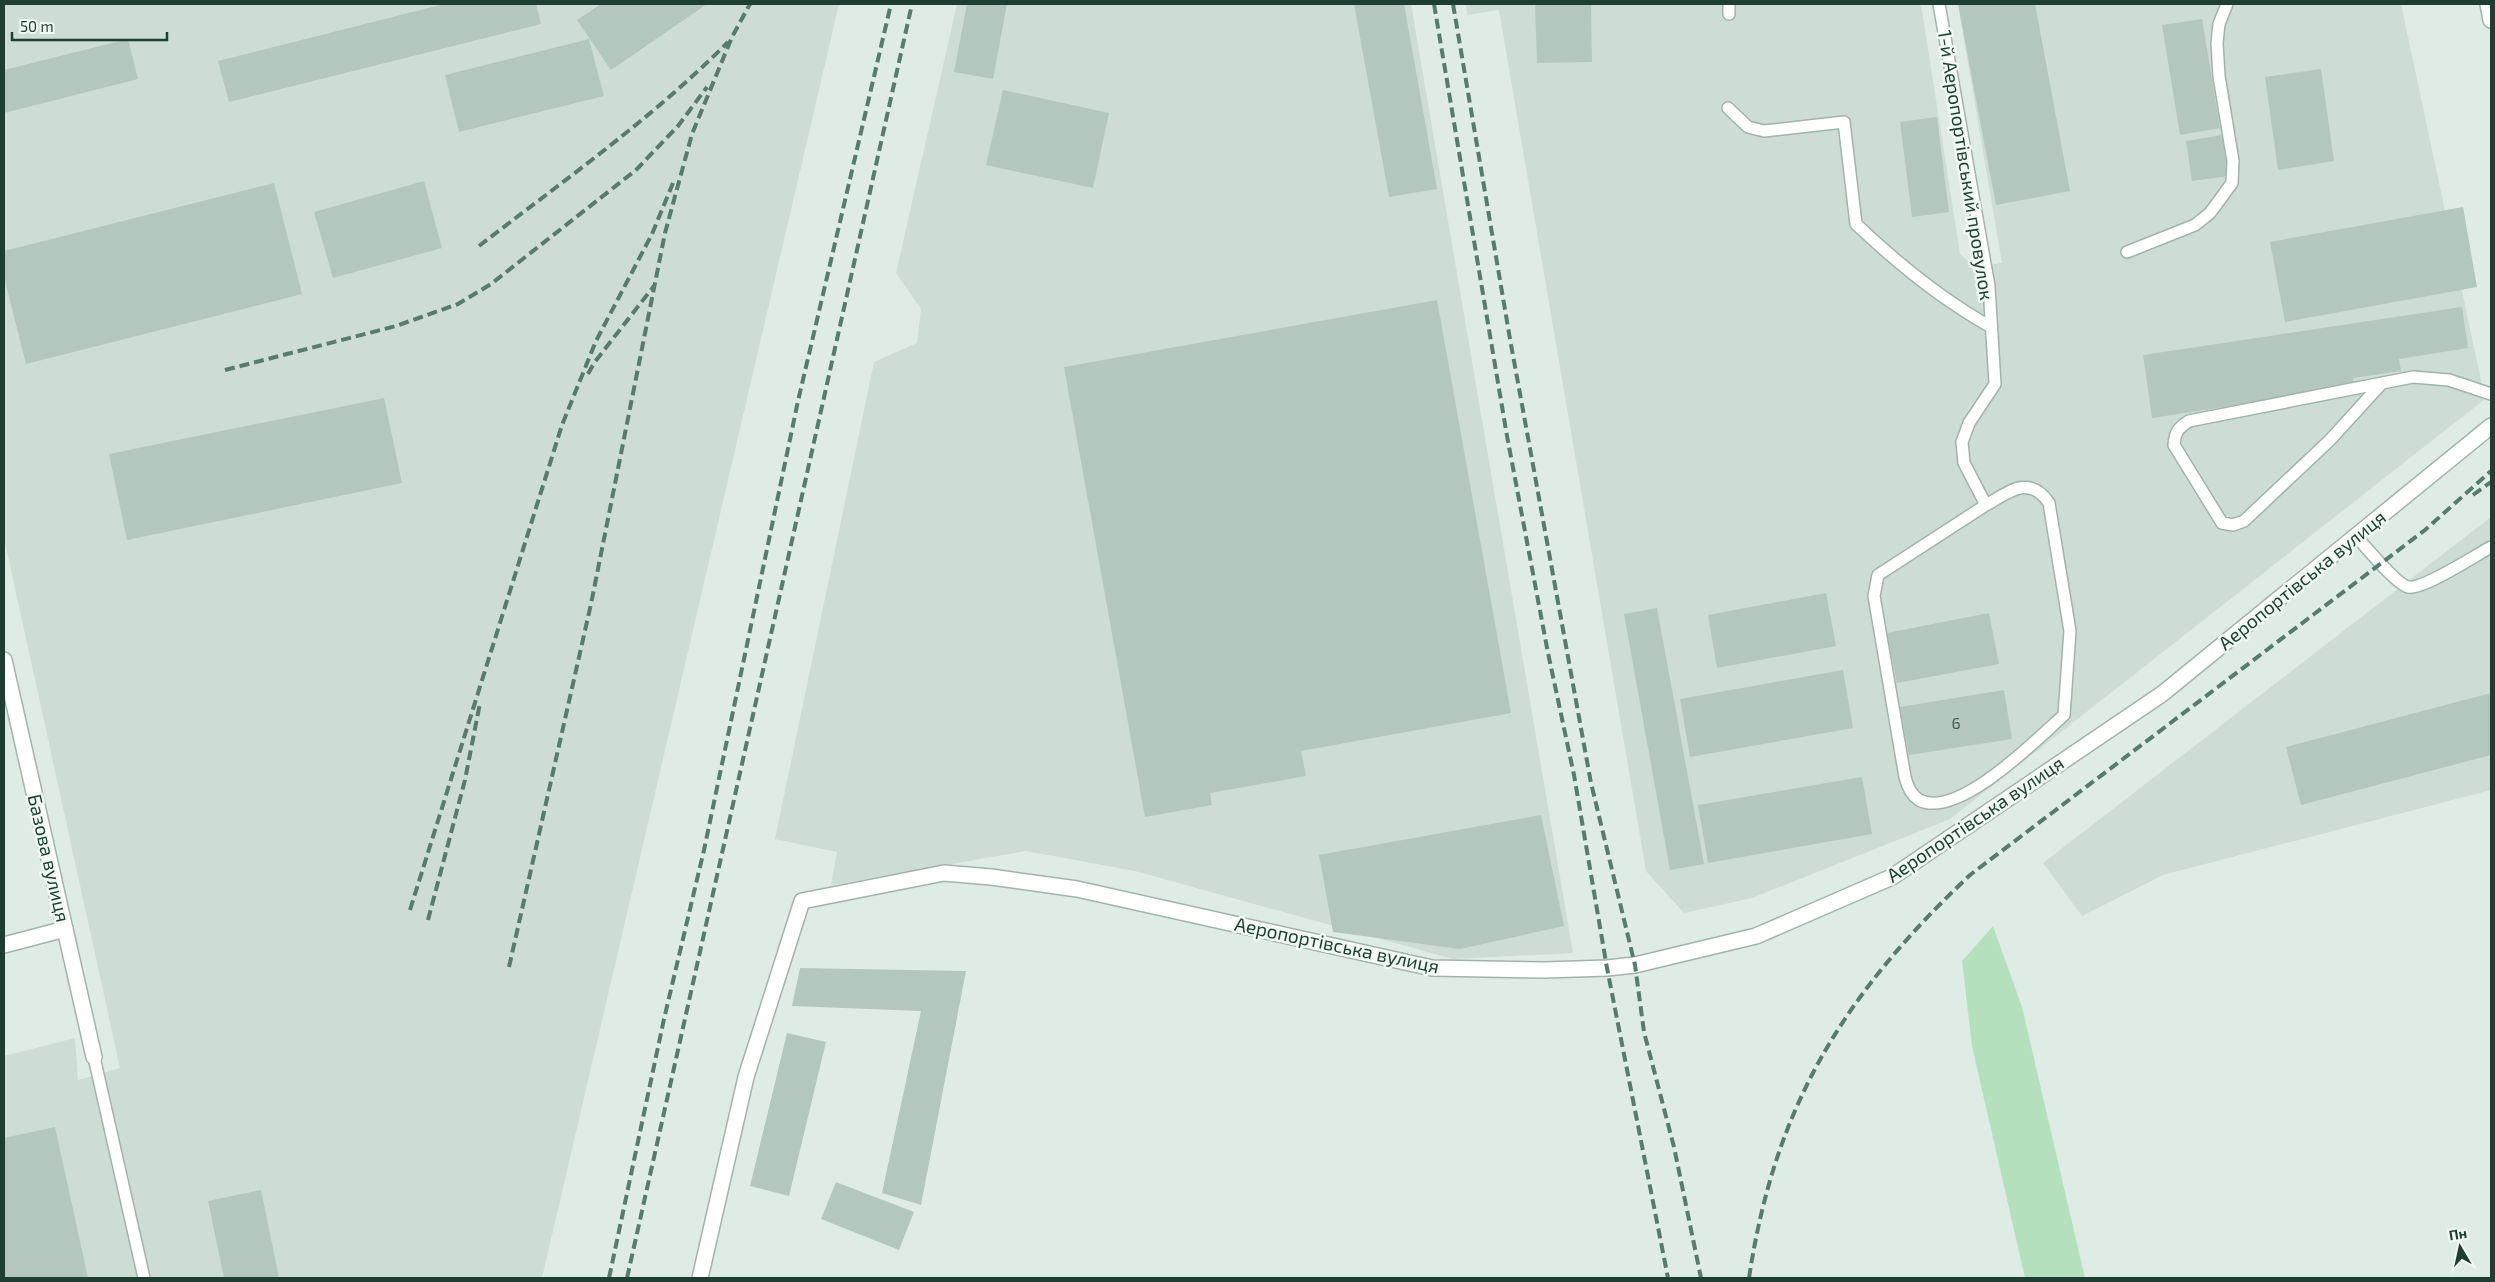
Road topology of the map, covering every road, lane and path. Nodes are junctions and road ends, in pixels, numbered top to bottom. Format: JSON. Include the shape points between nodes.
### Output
{"nodes":[{"id":1,"x":1939,"y":4,"type":"edge"},
{"id":2,"x":2227,"y":4,"type":"edge"},
{"id":3,"x":2488,"y":4,"type":"edge"},
{"id":4,"x":2491,"y":20,"type":"edge"},
{"id":5,"x":1728,"y":108,"type":"dead end"},
{"id":6,"x":2127,"y":252,"type":"dead end"},
{"id":7,"x":1991,"y":327,"type":"junction"},
{"id":8,"x":2382,"y":383,"type":"junction"},
{"id":9,"x":2491,"y":394,"type":"edge"},
{"id":10,"x":2491,"y":426,"type":"edge"},
{"id":11,"x":1986,"y":505,"type":"junction"},
{"id":12,"x":2356,"y":536,"type":"junction"},
{"id":13,"x":2491,"y":547,"type":"edge"},
{"id":14,"x":4,"y":660,"type":"edge"},
{"id":15,"x":65,"y":929,"type":"junction"},
{"id":16,"x":4,"y":945,"type":"edge"},
{"id":17,"x":94,"y":1057,"type":"joint"},
{"id":18,"x":144,"y":1278,"type":"edge"},
{"id":19,"x":700,"y":1278,"type":"edge"}],
"edges":[{"from":1,"to":7,"type":"lane","name":"1-й Аеропортівський провулок","via":[[1989,286]]},
{"from":2,"to":6,"type":"lane","via":[[2219,24],[2217,44],[2233,161],[2232,183],[2210,213],[2195,225]]},
{"from":3,"to":4,"type":"street"},
{"from":5,"to":7,"type":"lane","via":[[1748,126],[1764,131],[1844,122],[1856,224],[1928,287]]},
{"from":7,"to":11,"type":"lane","name":"1-й Аеропортівський провулок","via":[[1995,384],[1969,423],[1962,442],[1964,463]]},
{"from":8,"to":8,"type":"lane","via":[[2189,421],[2174,434],[2174,445],[2222,523],[2233,525],[2244,520],[2330,440]]},
{"from":8,"to":9,"type":"lane","via":[[2413,377],[2449,380]]},
{"from":10,"to":12,"type":"street","name":"Аеропортівська вулиця"},
{"from":11,"to":11,"type":"lane","via":[[1878,575],[1874,586],[1905,777],[1909,789],[1918,799],[1930,802],[1942,802],[1976,788],[2064,715],[2070,631],[2049,503],[2044,495],[2025,486],[2015,488]]},
{"from":12,"to":13,"type":"lane","via":[[2407,587],[2430,581]]},
{"from":12,"to":19,"type":"street","name":"Аеропортівська вулиця","via":[[2162,694],[1892,877],[1756,936],[1635,965],[1545,970],[1432,968],[1077,889],[944,873],[802,901],[746,1077]]},
{"from":14,"to":15,"type":"street","name":"Базова вулиця"},
{"from":15,"to":16,"type":"street"},
{"from":15,"to":17,"type":"street","name":"Базова вулиця"},
{"from":17,"to":18,"type":"lane"}]}
